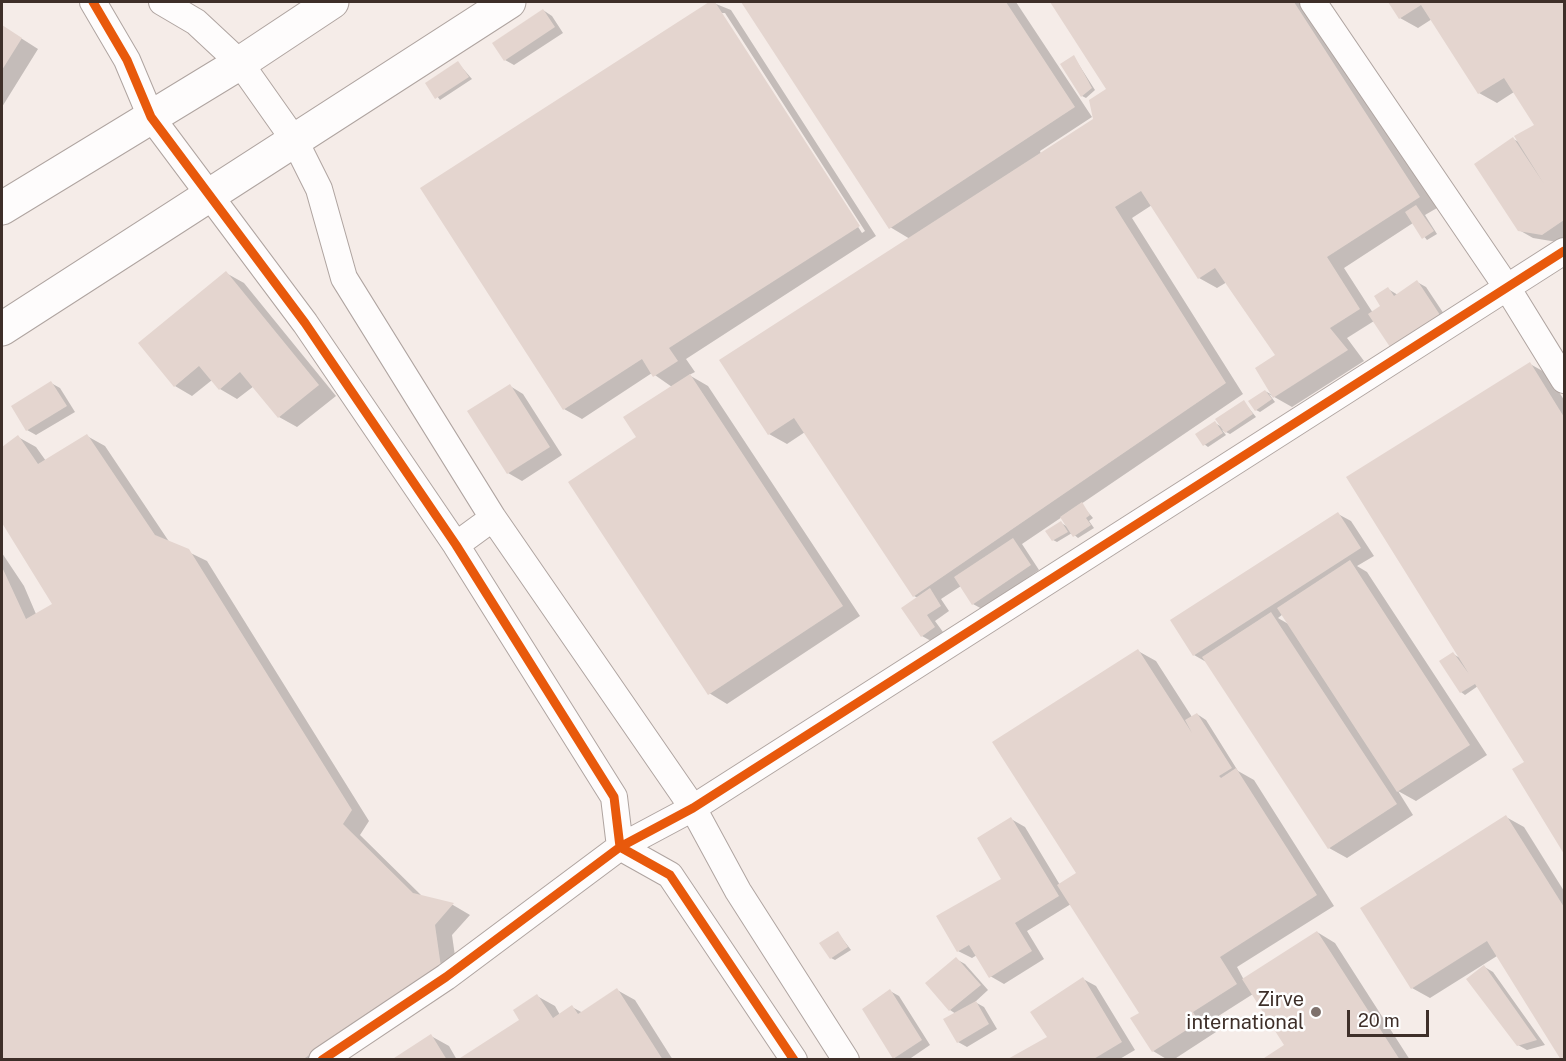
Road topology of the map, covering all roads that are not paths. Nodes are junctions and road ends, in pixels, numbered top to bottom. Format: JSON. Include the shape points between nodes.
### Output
{"nodes":[{"id":1,"x":93,"y":2,"type":"edge"},
{"id":2,"x":162,"y":2,"type":"edge"},
{"id":3,"x":332,"y":2,"type":"edge"},
{"id":4,"x":509,"y":2,"type":"edge"},
{"id":5,"x":1313,"y":2,"type":"edge"},
{"id":6,"x":240,"y":63,"type":"junction"},
{"id":7,"x":151,"y":117,"type":"junction"},
{"id":8,"x":295,"y":141,"type":"junction"},
{"id":9,"x":209,"y":196,"type":"junction"},
{"id":10,"x":2,"y":208,"type":"edge"},
{"id":11,"x":1564,"y":251,"type":"edge"},
{"id":12,"x":1508,"y":289,"type":"junction"},
{"id":13,"x":2,"y":329,"type":"edge"},
{"id":14,"x":1564,"y":380,"type":"edge"},
{"id":15,"x":494,"y":518,"type":"junction"},
{"id":16,"x":456,"y":544,"type":"junction"},
{"id":17,"x":693,"y":808,"type":"junction"},
{"id":18,"x":620,"y":848,"type":"junction"},
{"id":19,"x":322,"y":1059,"type":"edge"},
{"id":20,"x":794,"y":1059,"type":"edge"},
{"id":21,"x":846,"y":1059,"type":"edge"}],
"edges":[{"from":1,"to":7,"type":"street","via":[[127,60]]},
{"from":2,"to":6,"type":"street","via":[[196,21]]},
{"from":3,"to":6,"type":"street"},
{"from":4,"to":8,"type":"street"},
{"from":5,"to":12,"type":"street"},
{"from":6,"to":7,"type":"street"},
{"from":6,"to":8,"type":"street"},
{"from":7,"to":9,"type":"street"},
{"from":7,"to":10,"type":"street"},
{"from":8,"to":9,"type":"street"},
{"from":8,"to":15,"type":"street","via":[[319,189],[344,278]]},
{"from":9,"to":13,"type":"street"},
{"from":9,"to":16,"type":"street","via":[[305,323]]},
{"from":11,"to":12,"type":"street"},
{"from":12,"to":14,"type":"street"},
{"from":12,"to":17,"type":"street"},
{"from":15,"to":16,"type":"street"},
{"from":15,"to":17,"type":"street"},
{"from":16,"to":18,"type":"street","via":[[614,797]]},
{"from":17,"to":18,"type":"street"},
{"from":17,"to":21,"type":"street","via":[[738,891]]},
{"from":18,"to":19,"type":"street","via":[[446,977]]},
{"from":18,"to":20,"type":"street","via":[[670,875]]}]}
